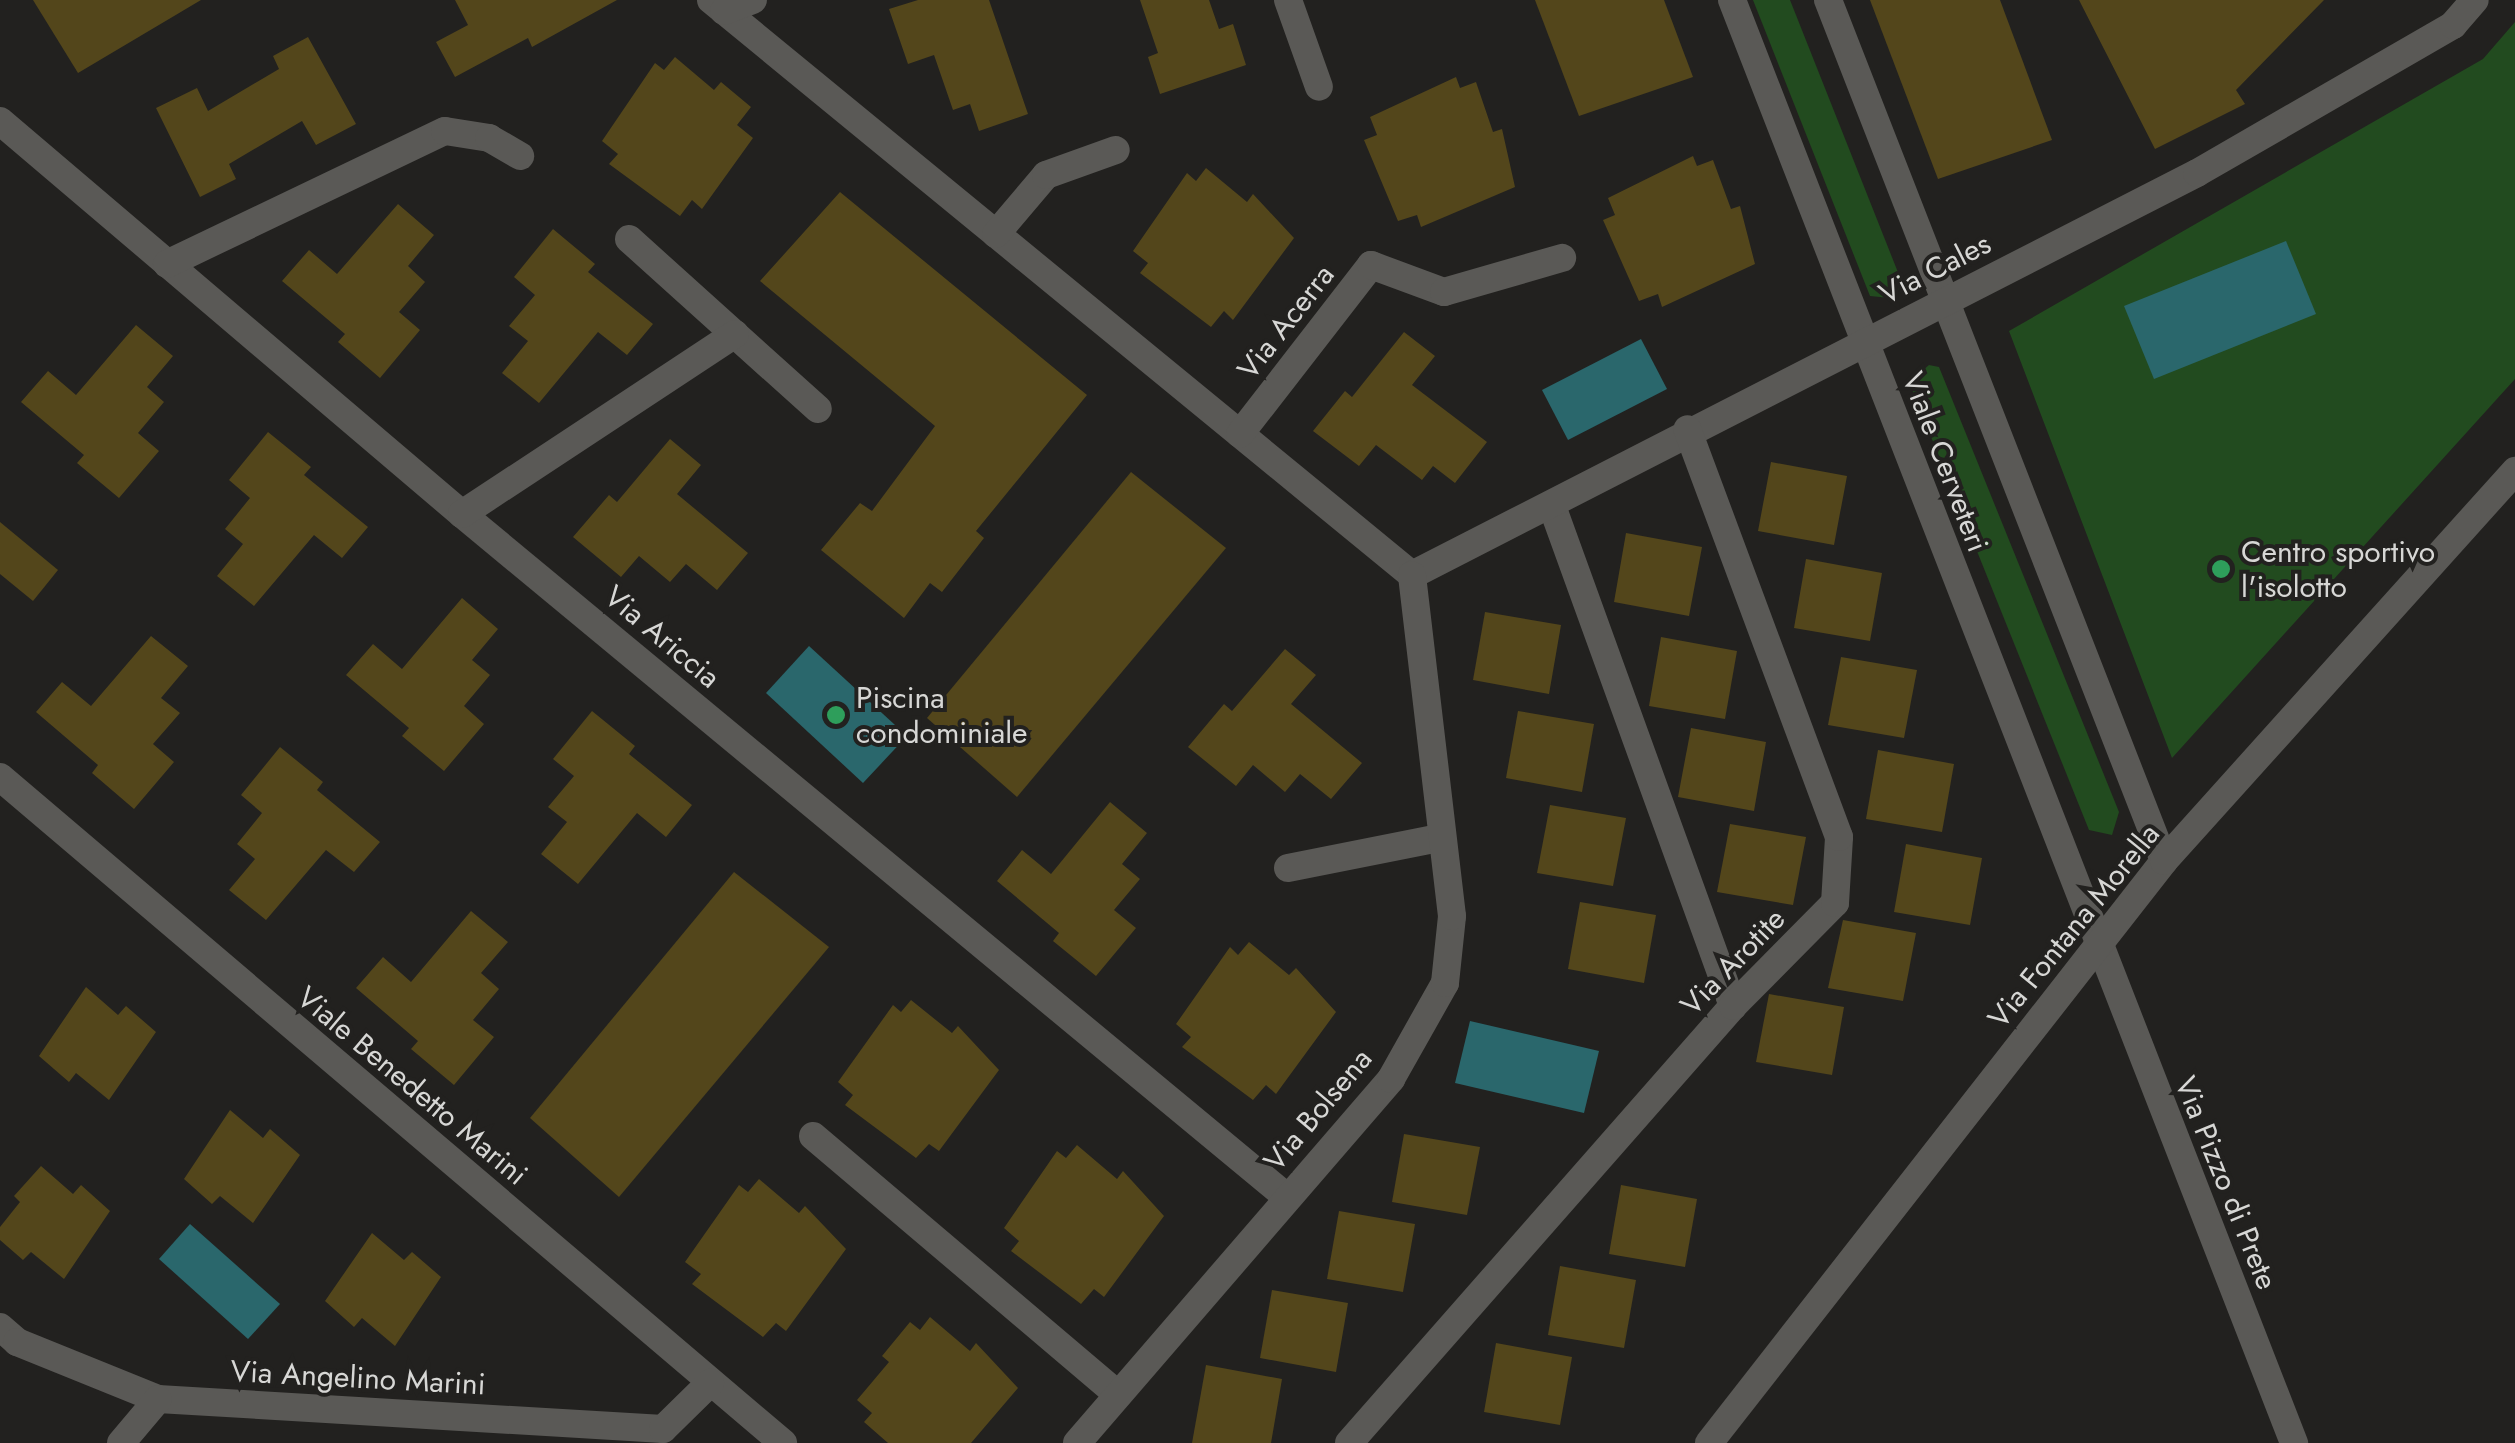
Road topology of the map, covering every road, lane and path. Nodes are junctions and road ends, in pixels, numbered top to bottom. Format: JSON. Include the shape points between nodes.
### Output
{"nodes":[{"id":1,"x":752,"y":0,"type":"edge"},
{"id":2,"x":1288,"y":0,"type":"edge"},
{"id":3,"x":1732,"y":0,"type":"edge"},
{"id":4,"x":1828,"y":0,"type":"edge"},
{"id":5,"x":2475,"y":0,"type":"edge"},
{"id":6,"x":718,"y":5,"type":"edge"},
{"id":7,"x":1318,"y":87,"type":"dead end"},
{"id":8,"x":0,"y":121,"type":"edge"},
{"id":9,"x":1116,"y":150,"type":"dead end"},
{"id":10,"x":520,"y":156,"type":"dead end"},
{"id":11,"x":996,"y":234,"type":"junction"},
{"id":12,"x":629,"y":239,"type":"dead end"},
{"id":13,"x":1562,"y":258,"type":"dead end"},
{"id":14,"x":167,"y":264,"type":"junction"},
{"id":15,"x":1945,"y":299,"type":"junction"},
{"id":16,"x":734,"y":334,"type":"junction"},
{"id":17,"x":1864,"y":342,"type":"junction"},
{"id":18,"x":818,"y":410,"type":"dead end"},
{"id":19,"x":1688,"y":429,"type":"junction"},
{"id":20,"x":1240,"y":434,"type":"junction"},
{"id":21,"x":2515,"y":471,"type":"edge"},
{"id":22,"x":1552,"y":506,"type":"junction"},
{"id":23,"x":462,"y":514,"type":"junction"},
{"id":24,"x":1412,"y":575,"type":"junction"},
{"id":25,"x":0,"y":778,"type":"edge"},
{"id":26,"x":1438,"y":838,"type":"junction"},
{"id":27,"x":2164,"y":861,"type":"junction"},
{"id":28,"x":1288,"y":868,"type":"dead end"},
{"id":29,"x":2098,"y":946,"type":"junction"},
{"id":30,"x":1733,"y":1006,"type":"junction"},
{"id":31,"x":813,"y":1136,"type":"dead end"},
{"id":32,"x":1288,"y":1198,"type":"junction"},
{"id":33,"x":0,"y":1326,"type":"edge"},
{"id":34,"x":710,"y":1382,"type":"junction"},
{"id":35,"x":1118,"y":1394,"type":"junction"},
{"id":36,"x":158,"y":1399,"type":"junction"},
{"id":37,"x":671,"y":1436,"type":"edge"},
{"id":38,"x":121,"y":1443,"type":"edge"},
{"id":39,"x":784,"y":1443,"type":"edge"},
{"id":40,"x":1077,"y":1443,"type":"edge"},
{"id":41,"x":1349,"y":1443,"type":"edge"},
{"id":42,"x":1709,"y":1443,"type":"edge"},
{"id":43,"x":2294,"y":1443,"type":"edge"}],
"edges":[{"from":1,"to":6,"type":"street"},
{"from":2,"to":7,"type":"street"},
{"from":3,"to":17,"type":"street","name":"Viale Cerveteri"},
{"from":4,"to":15,"type":"street","name":"Viale Cerveteri"},
{"from":5,"to":15,"type":"street","name":"Via Cales","via":[[2452,25],[2198,173]]},
{"from":6,"to":11,"type":"street"},
{"from":8,"to":14,"type":"street","name":"Via Ariccia"},
{"from":9,"to":11,"type":"street","via":[[1046,175]]},
{"from":10,"to":14,"type":"street","via":[[489,138],[445,131]]},
{"from":11,"to":20,"type":"street"},
{"from":12,"to":16,"type":"street"},
{"from":13,"to":20,"type":"street","name":"Via Acerra","via":[[1444,292],[1370,265]]},
{"from":14,"to":23,"type":"street","name":"Via Ariccia"},
{"from":15,"to":17,"type":"street","name":"Via Cales"},
{"from":15,"to":27,"type":"street","name":"Viale Cerveteri"},
{"from":16,"to":18,"type":"street"},
{"from":16,"to":23,"type":"street"},
{"from":17,"to":19,"type":"street","name":"Via Cales"},
{"from":17,"to":29,"type":"street","name":"Viale Cerveteri"},
{"from":19,"to":22,"type":"street","name":"Via Cales"},
{"from":19,"to":30,"type":"street","name":"Via Arotite","via":[[1838,837],[1835,903]]},
{"from":20,"to":24,"type":"street"},
{"from":21,"to":27,"type":"street","name":"Via Fontana Morella"},
{"from":22,"to":24,"type":"street","name":"Via Cales"},
{"from":22,"to":30,"type":"street"},
{"from":23,"to":32,"type":"street","name":"Via Ariccia"},
{"from":24,"to":26,"type":"street","name":"Via Bolsena"},
{"from":25,"to":34,"type":"street","name":"Viale Benedetto Marini"},
{"from":26,"to":28,"type":"street"},
{"from":26,"to":32,"type":"street","name":"Via Bolsena","via":[[1452,916],[1445,982],[1390,1079]]},
{"from":27,"to":29,"type":"street","name":"Via Fontana Morella"},
{"from":29,"to":42,"type":"street","name":"Via Fontana Morella"},
{"from":29,"to":43,"type":"street","name":"Via Pizzo di Prete"},
{"from":30,"to":41,"type":"street","name":"Via Arotite"},
{"from":31,"to":35,"type":"street"},
{"from":32,"to":35,"type":"street","name":"Via Bolsena"},
{"from":33,"to":36,"type":"street","name":"Via Angelino Marini","via":[[17,1342]]},
{"from":34,"to":37,"type":"street","name":"Via Angelino Marini"},
{"from":34,"to":39,"type":"street","name":"Viale Benedetto Marini"},
{"from":35,"to":40,"type":"street","name":"Via Bolsena"},
{"from":36,"to":37,"type":"street","name":"Via Angelino Marini"},
{"from":36,"to":38,"type":"street"}]}
